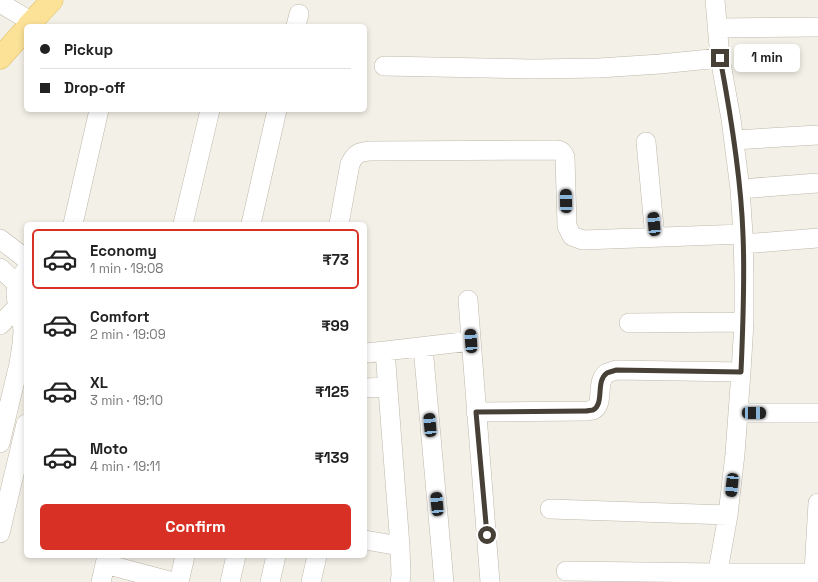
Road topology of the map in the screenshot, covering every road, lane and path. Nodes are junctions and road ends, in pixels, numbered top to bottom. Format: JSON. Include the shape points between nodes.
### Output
{"nodes":[{"id":1,"x":52,"y":0,"type":"edge"},
{"id":2,"x":715,"y":0,"type":"edge"},
{"id":3,"x":0,"y":4,"type":"edge"},
{"id":4,"x":26,"y":24,"type":"edge"},
{"id":5,"x":31,"y":24,"type":"edge"},
{"id":6,"x":818,"y":27,"type":"edge"},
{"id":7,"x":717,"y":28,"type":"junction"},
{"id":8,"x":24,"y":32,"type":"edge"},
{"id":9,"x":0,"y":58,"type":"edge"},
{"id":10,"x":720,"y":58,"type":"junction"},
{"id":11,"x":384,"y":66,"type":"dead end"},
{"id":12,"x":99,"y":112,"type":"edge"},
{"id":13,"x":210,"y":112,"type":"edge"},
{"id":14,"x":277,"y":112,"type":"edge"},
{"id":15,"x":818,"y":135,"type":"edge"},
{"id":16,"x":734,"y":140,"type":"junction"},
{"id":17,"x":646,"y":142,"type":"dead end"},
{"id":18,"x":818,"y":183,"type":"edge"},
{"id":19,"x":740,"y":189,"type":"junction"},
{"id":20,"x":73,"y":222,"type":"edge"},
{"id":21,"x":183,"y":222,"type":"edge"},
{"id":22,"x":251,"y":222,"type":"edge"},
{"id":23,"x":339,"y":222,"type":"edge"},
{"id":24,"x":655,"y":238,"type":"junction"},
{"id":25,"x":818,"y":238,"type":"edge"},
{"id":26,"x":743,"y":239,"type":"junction"},
{"id":27,"x":0,"y":240,"type":"edge"},
{"id":28,"x":24,"y":258,"type":"edge"},
{"id":29,"x":0,"y":268,"type":"edge"},
{"id":30,"x":21,"y":277,"type":"edge"},
{"id":31,"x":468,"y":300,"type":"dead end"},
{"id":32,"x":22,"y":310,"type":"edge"},
{"id":33,"x":744,"y":322,"type":"junction"},
{"id":34,"x":629,"y":323,"type":"dead end"},
{"id":35,"x":0,"y":325,"type":"edge"},
{"id":36,"x":471,"y":341,"type":"junction"},
{"id":37,"x":423,"y":347,"type":"junction"},
{"id":38,"x":385,"y":352,"type":"junction"},
{"id":39,"x":367,"y":353,"type":"edge"},
{"id":40,"x":741,"y":372,"type":"junction"},
{"id":41,"x":387,"y":386,"type":"junction"},
{"id":42,"x":367,"y":388,"type":"edge"},
{"id":43,"x":476,"y":412,"type":"junction"},
{"id":44,"x":738,"y":413,"type":"junction"},
{"id":45,"x":818,"y":413,"type":"edge"},
{"id":46,"x":24,"y":432,"type":"edge"},
{"id":47,"x":0,"y":443,"type":"edge"},
{"id":48,"x":818,"y":503,"type":"edge"},
{"id":49,"x":550,"y":509,"type":"dead end"},
{"id":50,"x":728,"y":515,"type":"junction"},
{"id":51,"x":0,"y":533,"type":"edge"},
{"id":52,"x":367,"y":540,"type":"edge"},
{"id":53,"x":400,"y":546,"type":"junction"},
{"id":54,"x":185,"y":558,"type":"edge"},
{"id":55,"x":236,"y":558,"type":"edge"},
{"id":56,"x":276,"y":558,"type":"edge"},
{"id":57,"x":317,"y":558,"type":"edge"},
{"id":58,"x":106,"y":560,"type":"edge"},
{"id":59,"x":566,"y":571,"type":"dead end"},
{"id":60,"x":816,"y":572,"type":"edge"},
{"id":61,"x":717,"y":578,"type":"edge"},
{"id":62,"x":101,"y":582,"type":"edge"},
{"id":63,"x":173,"y":582,"type":"edge"},
{"id":64,"x":179,"y":582,"type":"edge"},
{"id":65,"x":230,"y":582,"type":"edge"},
{"id":66,"x":270,"y":582,"type":"edge"},
{"id":67,"x":311,"y":582,"type":"edge"},
{"id":68,"x":400,"y":582,"type":"edge"},
{"id":69,"x":444,"y":582,"type":"edge"},
{"id":70,"x":490,"y":582,"type":"edge"}],
"edges":[{"from":1,"to":5,"type":"main road"},
{"from":2,"to":7,"type":"street"},
{"from":3,"to":4,"type":"street"},
{"from":6,"to":7,"type":"street"},
{"from":7,"to":10,"type":"street"},
{"from":8,"to":9,"type":"main road"},
{"from":10,"to":11,"type":"street","via":[[599,68]]},
{"from":10,"to":16,"type":"street"},
{"from":12,"to":20,"type":"street"},
{"from":13,"to":21,"type":"street"},
{"from":14,"to":22,"type":"street"},
{"from":15,"to":16,"type":"street"},
{"from":16,"to":19,"type":"street"},
{"from":17,"to":24,"type":"street"},
{"from":18,"to":19,"type":"street"},
{"from":19,"to":26,"type":"street"},
{"from":23,"to":24,"type":"street","via":[[350,164],[354,156],[361,152],[560,150],[565,157],[567,226],[572,236],[583,240]]},
{"from":24,"to":26,"type":"street"},
{"from":25,"to":26,"type":"street"},
{"from":26,"to":33,"type":"street"},
{"from":27,"to":28,"type":"street"},
{"from":29,"to":30,"type":"street"},
{"from":30,"to":32,"type":"street","via":[[15,293]]},
{"from":31,"to":36,"type":"street"},
{"from":32,"to":35,"type":"street"},
{"from":32,"to":47,"type":"street","via":[[23,330],[19,364]]},
{"from":33,"to":34,"type":"street"},
{"from":33,"to":40,"type":"street"},
{"from":36,"to":37,"type":"street"},
{"from":36,"to":43,"type":"street"},
{"from":37,"to":38,"type":"street"},
{"from":37,"to":69,"type":"street"},
{"from":38,"to":39,"type":"street"},
{"from":38,"to":41,"type":"street"},
{"from":40,"to":43,"type":"street","via":[[616,370],[607,373],[603,378],[599,402],[593,410]]},
{"from":40,"to":44,"type":"street"},
{"from":41,"to":42,"type":"street"},
{"from":41,"to":53,"type":"street"},
{"from":43,"to":70,"type":"street"},
{"from":44,"to":45,"type":"street"},
{"from":44,"to":50,"type":"street"},
{"from":46,"to":51,"type":"street"},
{"from":48,"to":60,"type":"street"},
{"from":49,"to":50,"type":"street"},
{"from":50,"to":61,"type":"street"},
{"from":52,"to":53,"type":"street"},
{"from":53,"to":68,"type":"street"},
{"from":54,"to":64,"type":"street"},
{"from":55,"to":65,"type":"street"},
{"from":56,"to":66,"type":"street"},
{"from":57,"to":67,"type":"street"},
{"from":58,"to":62,"type":"street"},
{"from":58,"to":63,"type":"street"},
{"from":59,"to":61,"type":"street"},
{"from":60,"to":61,"type":"street"}]}
